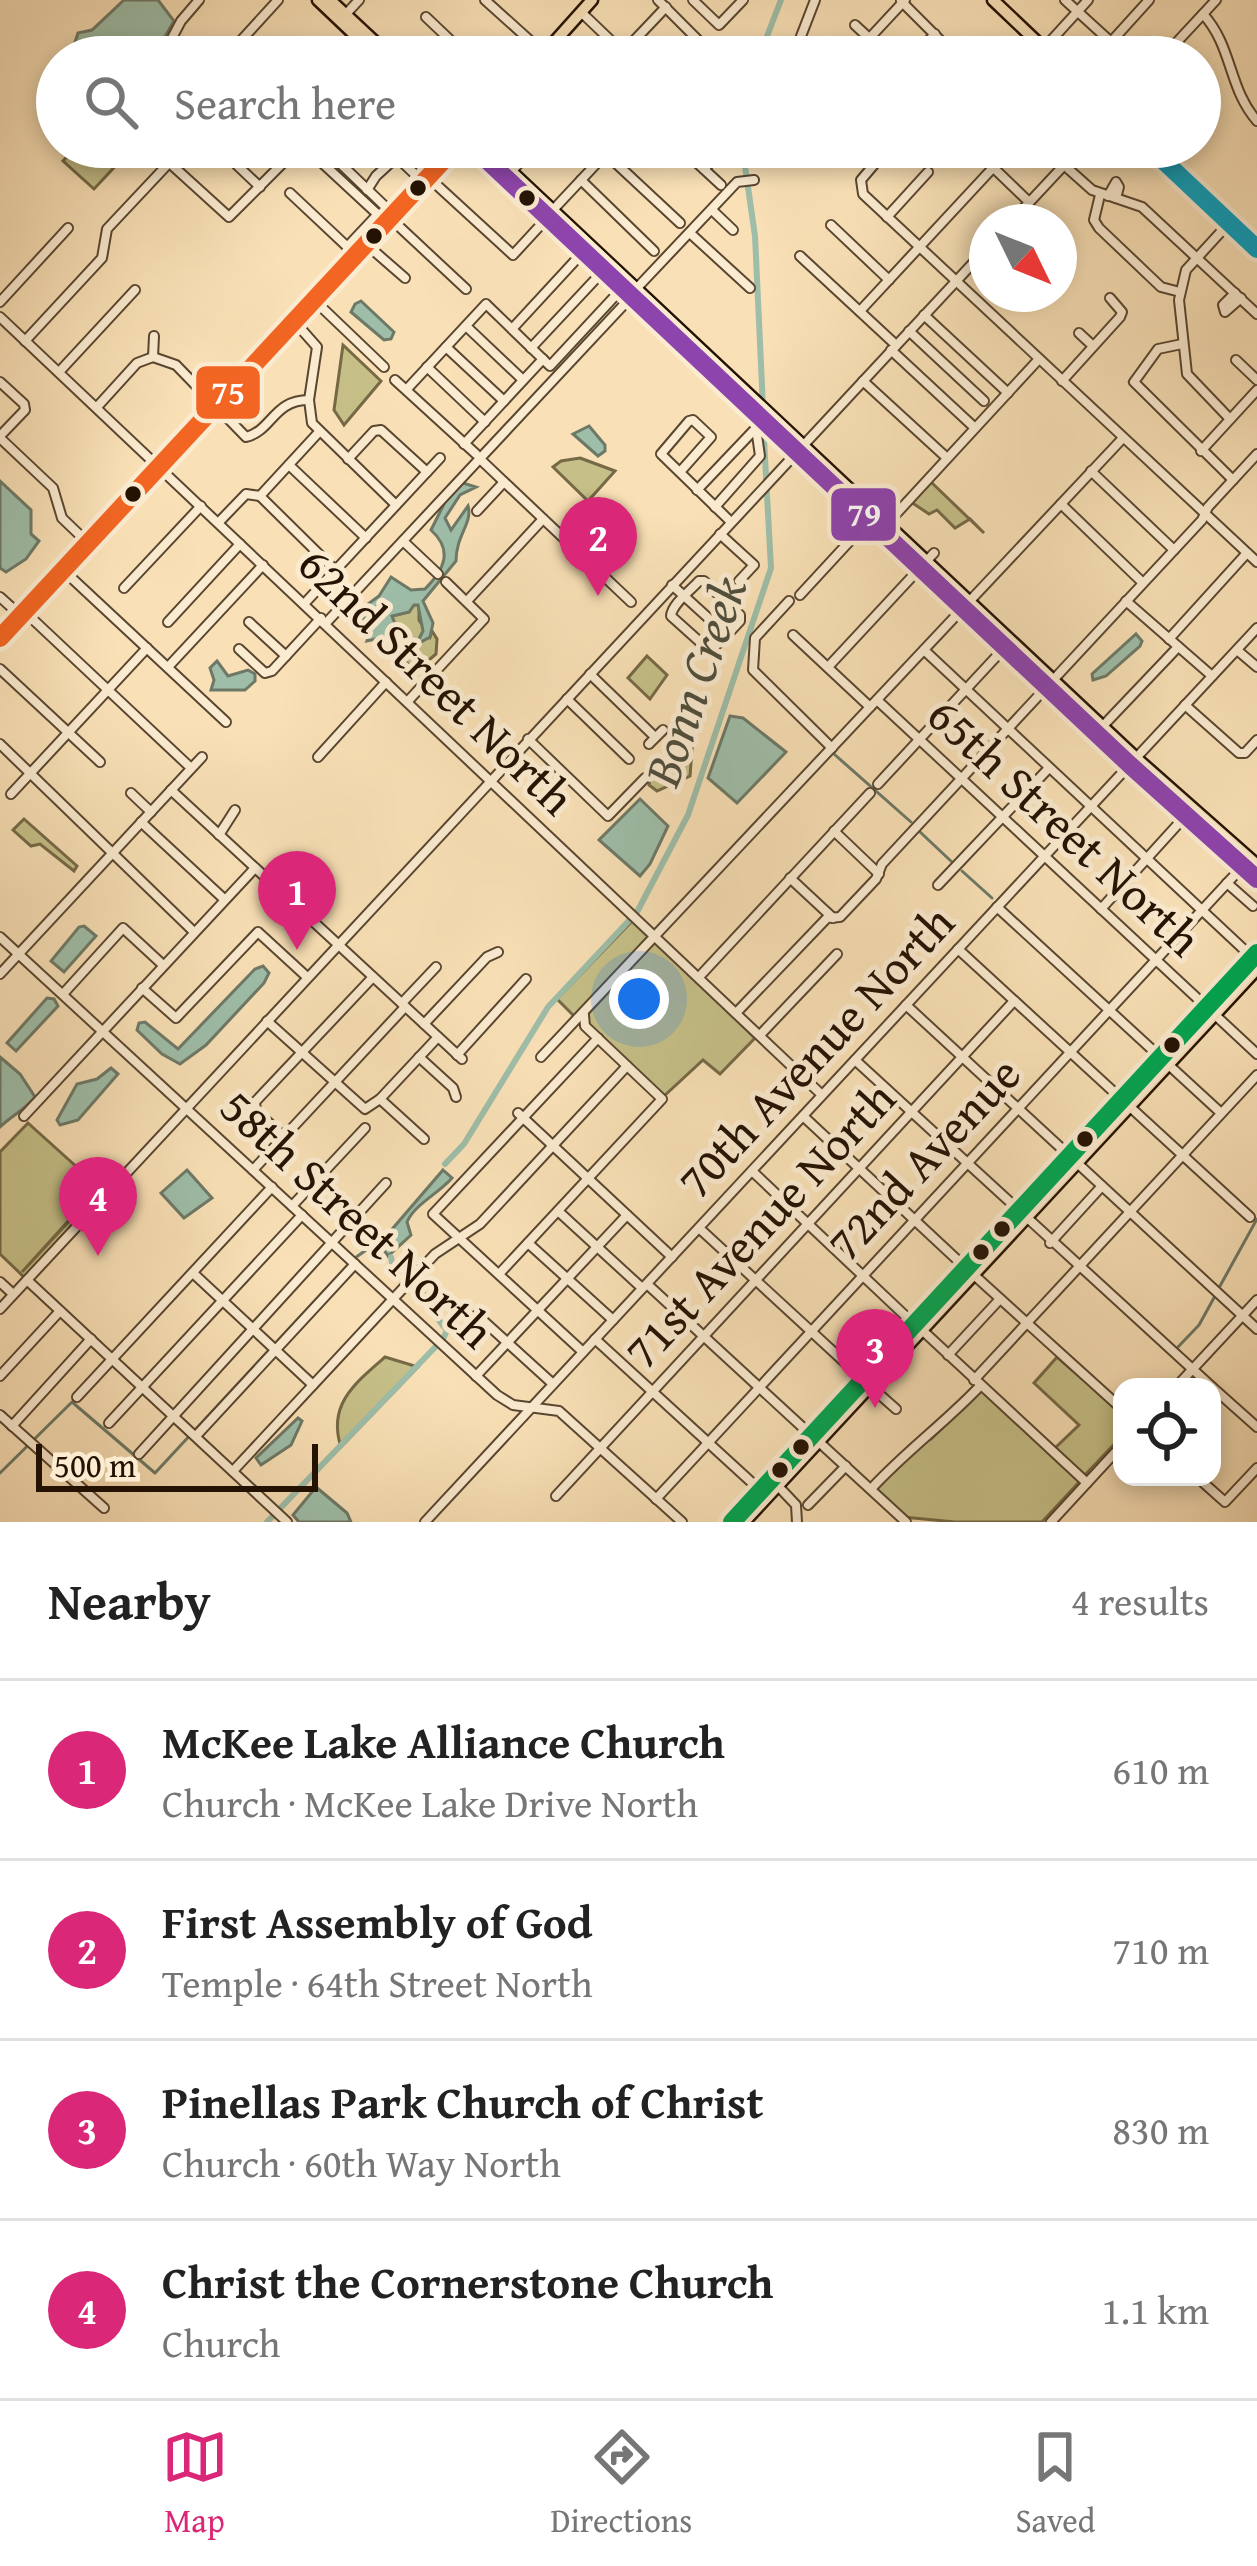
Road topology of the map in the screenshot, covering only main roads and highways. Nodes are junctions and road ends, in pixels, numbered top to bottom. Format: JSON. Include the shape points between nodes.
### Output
{"nodes":[{"id":1,"x":592,"y":0,"type":"edge"},
{"id":2,"x":993,"y":0,"type":"edge"},
{"id":3,"x":327,"y":1,"type":"edge"},
{"id":4,"x":363,"y":36,"type":"edge"},
{"id":5,"x":561,"y":36,"type":"edge"},
{"id":6,"x":1027,"y":36,"type":"edge"},
{"id":7,"x":436,"y":168,"type":"edge"},
{"id":8,"x":496,"y":168,"type":"edge"},
{"id":9,"x":507,"y":168,"type":"edge"},
{"id":10,"x":1171,"y":168,"type":"edge"},
{"id":11,"x":550,"y":214,"type":"junction"},
{"id":12,"x":584,"y":246,"type":"junction"},
{"id":13,"x":1257,"y":249,"type":"edge"},
{"id":14,"x":634,"y":292,"type":"junction"},
{"id":15,"x":761,"y":416,"type":"junction"},
{"id":16,"x":2,"y":634,"type":"edge"},
{"id":17,"x":1189,"y":812,"type":"junction"},
{"id":18,"x":1257,"y":865,"type":"edge"},
{"id":19,"x":1257,"y":879,"type":"edge"},
{"id":20,"x":1256,"y":960,"type":"edge"},
{"id":21,"x":1022,"y":1216,"type":"junction"},
{"id":22,"x":970,"y":1272,"type":"junction"},
{"id":23,"x":919,"y":1327,"type":"junction"},
{"id":24,"x":867,"y":1383,"type":"junction"},
{"id":25,"x":816,"y":1439,"type":"junction"},
{"id":26,"x":785,"y":1466,"type":"junction"},
{"id":27,"x":778,"y":1486,"type":"junction"},
{"id":28,"x":759,"y":1493,"type":"junction"},
{"id":29,"x":747,"y":1520,"type":"edge"},
{"id":30,"x":732,"y":1522,"type":"edge"}],
"edges":[{"from":1,"to":5,"type":"main road"},
{"from":2,"to":6,"type":"main road"},
{"from":3,"to":4,"type":"main road"},
{"from":7,"to":16,"type":"main road"},
{"from":8,"to":11,"type":"main road"},
{"from":9,"to":11,"type":"main road"},
{"from":10,"to":13,"type":"main road"},
{"from":11,"to":12,"type":"main road"},
{"from":12,"to":14,"type":"main road"},
{"from":12,"to":14,"type":"main road"},
{"from":14,"to":15,"type":"main road"},
{"from":14,"to":15,"type":"main road"},
{"from":15,"to":17,"type":"main road","via":[[927,560]]},
{"from":17,"to":18,"type":"main road"},
{"from":17,"to":19,"type":"main road"},
{"from":20,"to":21,"type":"main road"},
{"from":21,"to":22,"type":"main road"},
{"from":21,"to":22,"type":"main road"},
{"from":22,"to":23,"type":"main road"},
{"from":22,"to":23,"type":"main road"},
{"from":23,"to":24,"type":"main road"},
{"from":23,"to":24,"type":"main road"},
{"from":24,"to":25,"type":"main road"},
{"from":24,"to":25,"type":"main road"},
{"from":25,"to":26,"type":"main road"},
{"from":25,"to":27,"type":"main road"},
{"from":26,"to":27,"type":"main road"},
{"from":26,"to":28,"type":"main road"},
{"from":27,"to":29,"type":"main road"},
{"from":28,"to":29,"type":"main road"},
{"from":28,"to":30,"type":"main road"}]}
